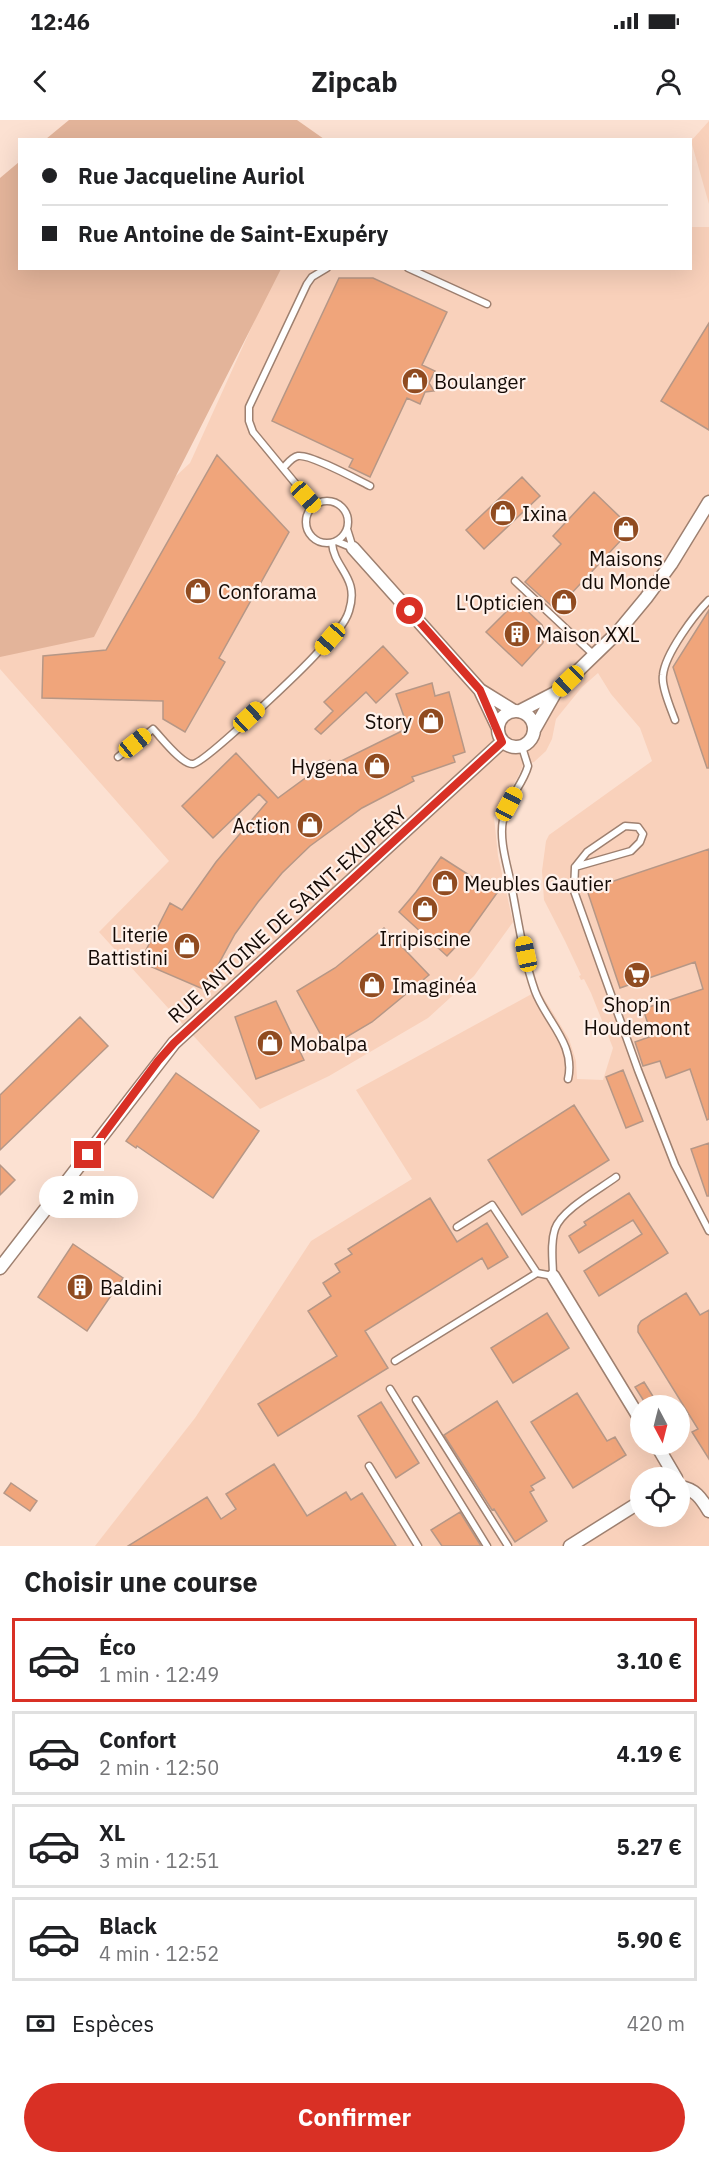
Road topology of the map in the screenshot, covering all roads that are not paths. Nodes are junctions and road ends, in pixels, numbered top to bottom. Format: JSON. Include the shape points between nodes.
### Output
{"nodes":[{"id":1,"x":324,"y":270,"type":"edge"},
{"id":2,"x":412,"y":270,"type":"edge"},
{"id":3,"x":487,"y":304,"type":"dead end"},
{"id":4,"x":283,"y":468,"type":"junction"},
{"id":5,"x":370,"y":486,"type":"dead end"},
{"id":6,"x":709,"y":502,"type":"edge"},
{"id":7,"x":314,"y":506,"type":"junction"},
{"id":8,"x":347,"y":529,"type":"junction"},
{"id":9,"x":334,"y":542,"type":"junction"},
{"id":10,"x":353,"y":548,"type":"junction"},
{"id":11,"x":515,"y":581,"type":"dead end"},
{"id":12,"x":709,"y":600,"type":"edge"},
{"id":13,"x":595,"y":656,"type":"junction"},
{"id":14,"x":480,"y":690,"type":"junction"},
{"id":15,"x":555,"y":693,"type":"junction"},
{"id":16,"x":517,"y":711,"type":"junction"},
{"id":17,"x":675,"y":720,"type":"dead end"},
{"id":18,"x":498,"y":728,"type":"junction"},
{"id":19,"x":534,"y":730,"type":"junction"},
{"id":20,"x":502,"y":742,"type":"junction"},
{"id":21,"x":522,"y":747,"type":"junction"},
{"id":22,"x":118,"y":757,"type":"dead end"},
{"id":23,"x":575,"y":867,"type":"junction"},
{"id":24,"x":567,"y":1079,"type":"dead end"},
{"id":25,"x":616,"y":1178,"type":"dead end"},
{"id":26,"x":457,"y":1227,"type":"dead end"},
{"id":27,"x":709,"y":1231,"type":"edge"},
{"id":28,"x":0,"y":1268,"type":"edge"},
{"id":29,"x":537,"y":1274,"type":"junction"},
{"id":30,"x":553,"y":1276,"type":"junction"},
{"id":31,"x":395,"y":1361,"type":"dead end"},
{"id":32,"x":390,"y":1389,"type":"dead end"},
{"id":33,"x":416,"y":1400,"type":"dead end"},
{"id":34,"x":630,"y":1403,"type":"edge"},
{"id":35,"x":369,"y":1466,"type":"dead end"},
{"id":36,"x":690,"y":1489,"type":"edge"},
{"id":37,"x":630,"y":1508,"type":"edge"},
{"id":38,"x":708,"y":1508,"type":"edge"},
{"id":39,"x":418,"y":1546,"type":"edge"},
{"id":40,"x":487,"y":1546,"type":"edge"},
{"id":41,"x":508,"y":1546,"type":"edge"},
{"id":42,"x":570,"y":1546,"type":"edge"}],
"edges":[{"from":1,"to":4,"type":"lane","via":[[307,284],[249,407],[253,432]]},
{"from":2,"to":3,"type":"lane"},
{"from":4,"to":5,"type":"lane","via":[[292,458],[301,456]]},
{"from":4,"to":7,"type":"lane"},
{"from":6,"to":13,"type":"street","via":[[646,598]]},
{"from":7,"to":8,"type":"lane","via":[[325,502],[337,504],[347,517]]},
{"from":7,"to":9,"type":"lane","via":[[307,514],[308,532],[317,541]]},
{"from":8,"to":9,"type":"lane"},
{"from":8,"to":10,"type":"lane"},
{"from":9,"to":10,"type":"lane"},
{"from":9,"to":22,"type":"lane","via":[[332,550],[350,582],[349,613],[301,670],[202,760],[189,764],[182,760],[153,729]]},
{"from":10,"to":14,"type":"street"},
{"from":11,"to":13,"type":"lane"},
{"from":12,"to":17,"type":"lane","via":[[681,638],[662,677]]},
{"from":13,"to":15,"type":"street"},
{"from":14,"to":16,"type":"street"},
{"from":14,"to":18,"type":"street"},
{"from":15,"to":16,"type":"street"},
{"from":15,"to":19,"type":"street"},
{"from":16,"to":18,"type":"street","via":[[502,718]]},
{"from":16,"to":19,"type":"street","via":[[531,718]]},
{"from":18,"to":20,"type":"street"},
{"from":19,"to":21,"type":"street","via":[[531,740]]},
{"from":20,"to":21,"type":"street"},
{"from":20,"to":28,"type":"street","name":"RUE ANTOINE DE SAINT-EXUPÉRY","via":[[174,1043]]},
{"from":21,"to":24,"type":"lane","via":[[528,766],[503,819],[504,845],[530,975],[566,1049],[570,1065]]},
{"from":23,"to":23,"type":"lane","via":[[587,852],[625,826],[638,826],[643,834],[631,851]]},
{"from":23,"to":27,"type":"lane","via":[[574,891],[638,1070],[675,1165]]},
{"from":25,"to":30,"type":"lane","via":[[561,1217],[552,1242]]},
{"from":26,"to":29,"type":"lane","via":[[492,1205]]},
{"from":29,"to":30,"type":"lane"},
{"from":29,"to":31,"type":"lane"},
{"from":30,"to":34,"type":"street"},
{"from":32,"to":40,"type":"lane"},
{"from":33,"to":41,"type":"lane"},
{"from":35,"to":39,"type":"lane"},
{"from":36,"to":38,"type":"street"},
{"from":37,"to":42,"type":"street"}]}
